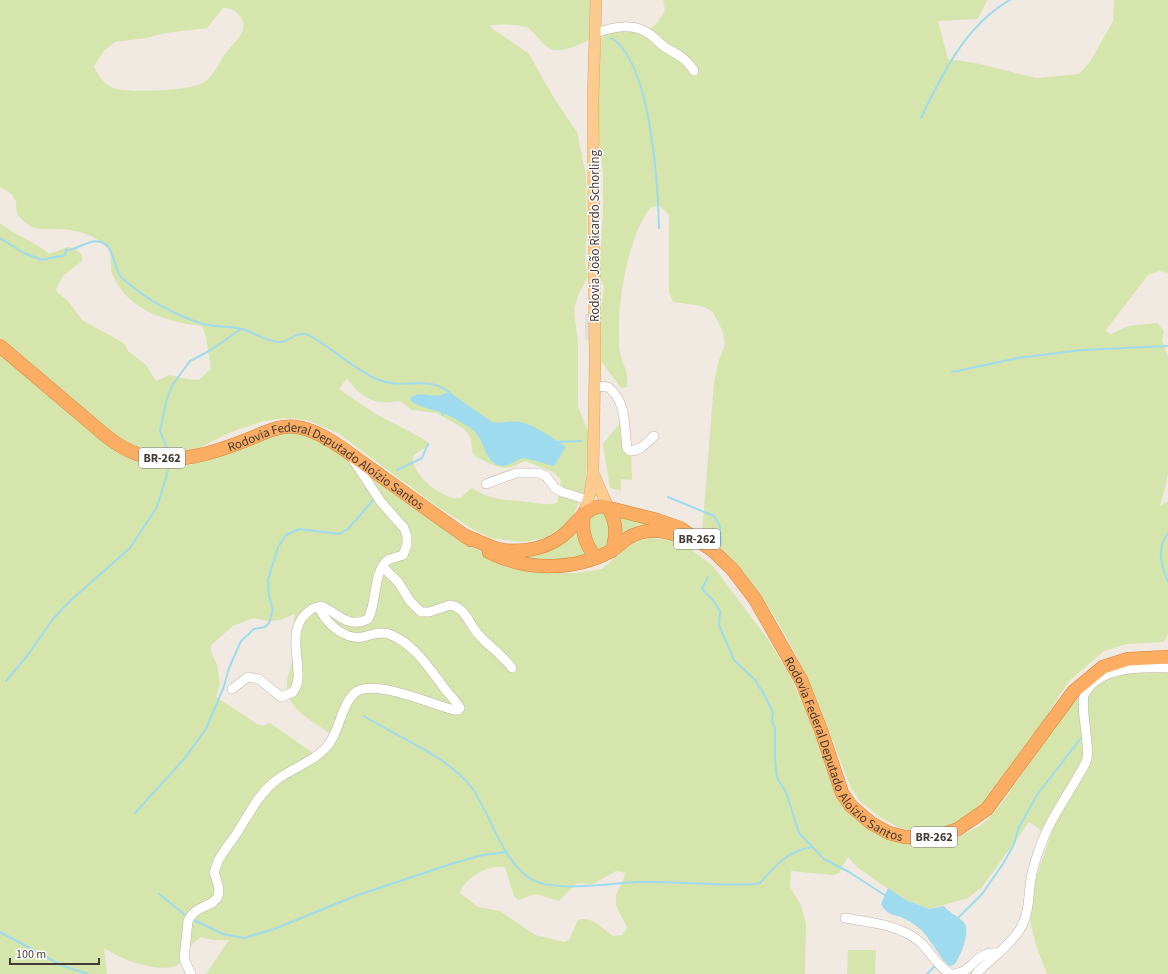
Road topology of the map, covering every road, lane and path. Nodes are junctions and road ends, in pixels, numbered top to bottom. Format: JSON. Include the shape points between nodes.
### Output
{"nodes":[{"id":1,"x":596,"y":0,"type":"edge"},
{"id":2,"x":594,"y":34,"type":"junction"},
{"id":3,"x":694,"y":71,"type":"dead end"},
{"id":4,"x":0,"y":346,"type":"edge"},
{"id":5,"x":595,"y":386,"type":"junction"},
{"id":6,"x":654,"y":436,"type":"dead end"},
{"id":7,"x":351,"y":455,"type":"junction"},
{"id":8,"x":593,"y":473,"type":"junction"},
{"id":9,"x":486,"y":484,"type":"dead end"},
{"id":10,"x":588,"y":500,"type":"junction"},
{"id":11,"x":608,"y":507,"type":"junction"},
{"id":12,"x":584,"y":513,"type":"junction"},
{"id":13,"x":465,"y":536,"type":"junction"},
{"id":14,"x":612,"y":551,"type":"junction"},
{"id":15,"x":596,"y":558,"type":"junction"},
{"id":16,"x":383,"y":567,"type":"junction"},
{"id":17,"x":322,"y":606,"type":"junction"},
{"id":18,"x":759,"y":609,"type":"junction"},
{"id":19,"x":1168,"y":657,"type":"edge"},
{"id":20,"x":512,"y":668,"type":"dead end"},
{"id":21,"x":1168,"y":668,"type":"edge"},
{"id":22,"x":232,"y":689,"type":"dead end"},
{"id":23,"x":845,"y":918,"type":"dead end"},
{"id":24,"x":998,"y":953,"type":"junction"},
{"id":25,"x":192,"y":974,"type":"edge"},
{"id":26,"x":951,"y":974,"type":"edge"},
{"id":27,"x":955,"y":974,"type":"edge"},
{"id":28,"x":976,"y":974,"type":"edge"}],
"edges":[{"from":1,"to":2,"type":"main road","name":"Rodovia João Ricardo Schorling"},
{"from":2,"to":3,"type":"street","via":[[613,27],[640,30],[685,58]]},
{"from":2,"to":5,"type":"main road","name":"Rodovia João Ricardo Schorling"},
{"from":4,"to":7,"type":"highway","name":"Rodovia Federal Deputado Aloízio Santos","number":"BR-262","via":[[106,436],[137,454],[155,458],[182,458],[223,448],[266,431],[291,427],[320,435]]},
{"from":5,"to":6,"type":"street","via":[[608,387],[618,398],[622,407],[627,448],[630,451],[640,449]]},
{"from":5,"to":8,"type":"main road","name":"Rodovia João Ricardo Schorling"},
{"from":7,"to":13,"type":"highway","name":"Rodovia Federal Deputado Aloízio Santos","number":"BR-262"},
{"from":7,"to":16,"type":"street","via":[[373,490],[404,528],[407,536],[403,555],[390,559]]},
{"from":8,"to":10,"type":"main road","name":"Rodovia João Ricardo Schorling"},
{"from":8,"to":11,"type":"main road","name":"Rodovia João Ricardo Schorling"},
{"from":9,"to":10,"type":"street","via":[[516,473],[539,473],[546,476],[555,488],[562,492]]},
{"from":10,"to":12,"type":"main road","name":"Rodovia João Ricardo Schorling"},
{"from":11,"to":12,"type":"highway","name":"Rodovia Federal Deputado Aloízio Santos","number":"BR-262","via":[[601,506]]},
{"from":11,"to":14,"type":"highway","via":[[616,527]]},
{"from":11,"to":18,"type":"highway","name":"Rodovia Federal Deputado Aloízio Santos","number":"BR-262","via":[[657,520],[693,535],[732,569],[746,585]]},
{"from":12,"to":13,"type":"highway","name":"Rodovia Federal Deputado Aloízio Santos","number":"BR-262","via":[[566,533],[552,543],[535,549],[501,550]]},
{"from":12,"to":15,"type":"highway","via":[[586,543]]},
{"from":13,"to":15,"type":"highway","name":"Rodovia Federal Deputado Aloízio Santos","number":"BR-262","via":[[490,553],[511,562],[559,566]]},
{"from":14,"to":15,"type":"highway","name":"Rodovia Federal Deputado Aloízio Santos","number":"BR-262"},
{"from":14,"to":18,"type":"highway","name":"Rodovia Federal Deputado Aloízio Santos","number":"BR-262","via":[[634,535],[649,530],[681,536],[692,541],[720,563]]},
{"from":16,"to":17,"type":"street","via":[[368,619],[357,623],[349,622]]},
{"from":16,"to":20,"type":"street","via":[[421,612],[450,605],[460,609],[478,635]]},
{"from":17,"to":22,"type":"street","via":[[312,609],[300,621],[296,631],[297,682],[293,692],[281,698],[259,679],[248,677]]},
{"from":17,"to":25,"type":"street","via":[[322,615],[345,634],[361,637],[384,633],[417,652],[460,708],[454,710],[382,689],[360,689],[355,692],[349,698],[330,742],[320,753],[269,786],[218,861],[214,873],[219,894],[212,903],[190,915],[188,921],[184,959]]},
{"from":18,"to":19,"type":"highway","name":"Rodovia Federal Deputado Aloízio Santos","number":"BR-262","via":[[801,680],[842,793],[851,806],[870,823],[889,833],[905,837],[939,836],[958,829],[987,809],[1073,692],[1103,667],[1128,659]]},
{"from":21,"to":24,"type":"street","via":[[1121,670],[1098,680],[1084,694],[1087,759],[1047,831],[1031,878],[1024,922]]},
{"from":23,"to":26,"type":"street","via":[[894,927],[904,932],[920,943],[939,966]]},
{"from":24,"to":27,"type":"street","via":[[986,953],[965,970]]},
{"from":24,"to":28,"type":"street"}]}
